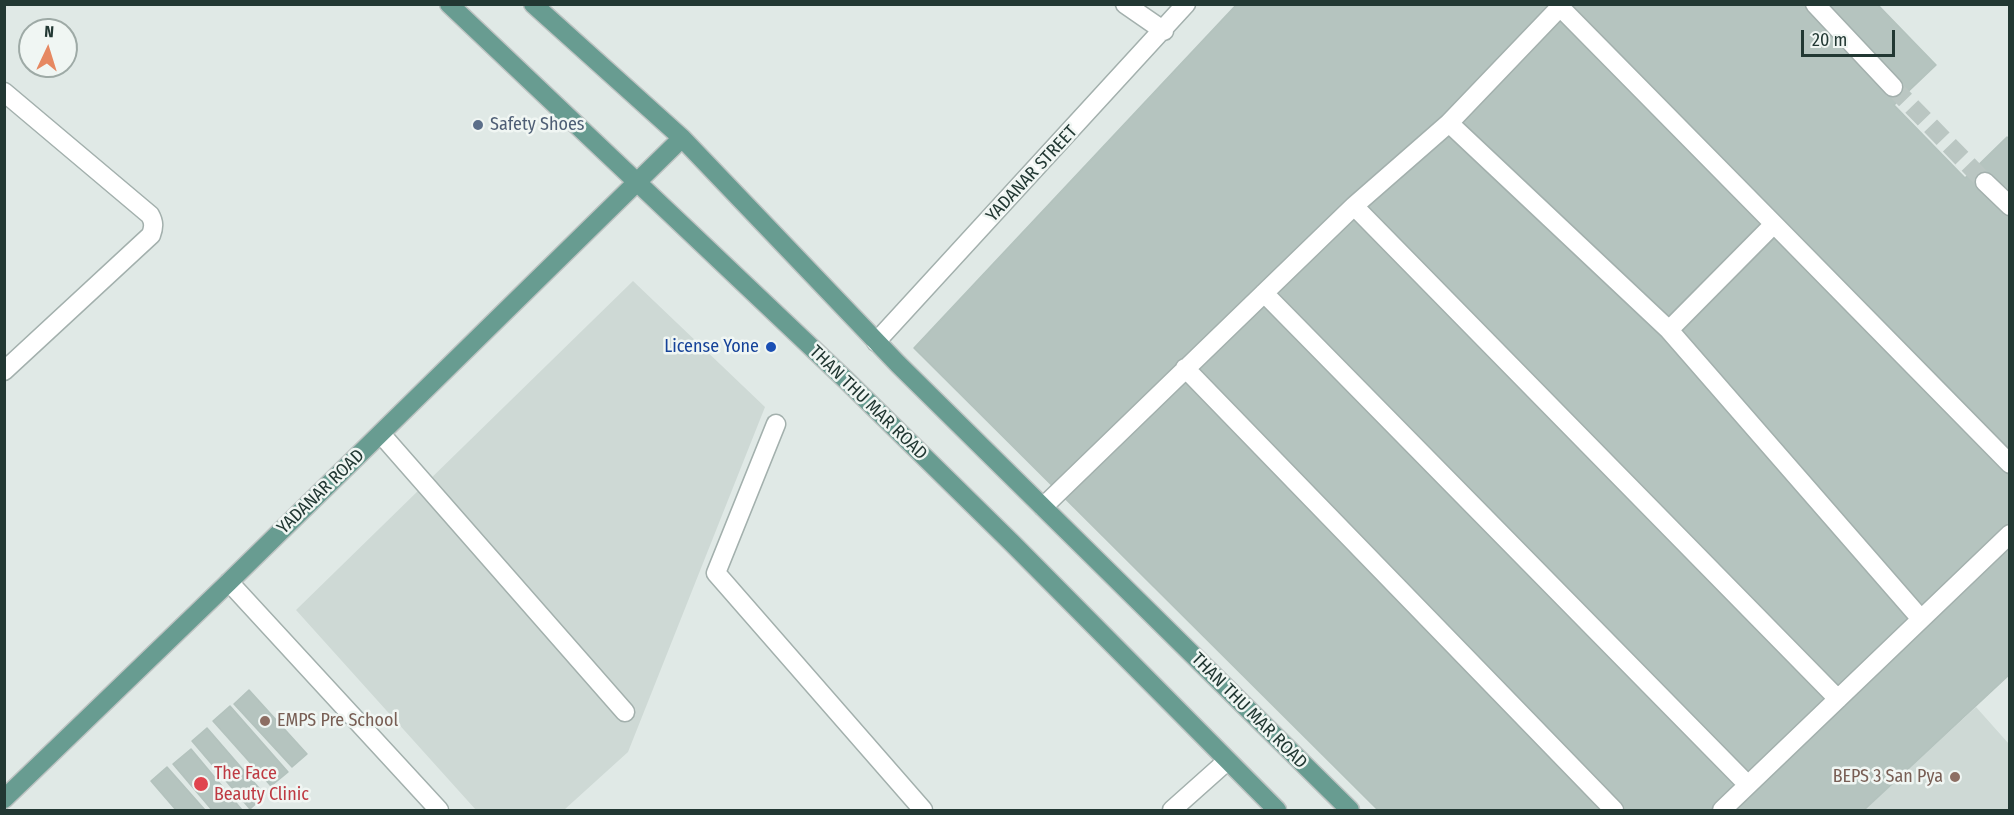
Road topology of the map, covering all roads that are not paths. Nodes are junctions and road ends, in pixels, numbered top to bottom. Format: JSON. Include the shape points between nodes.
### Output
{"nodes":[{"id":1,"x":449,"y":4,"type":"edge"},
{"id":2,"x":533,"y":4,"type":"edge"},
{"id":3,"x":1125,"y":4,"type":"edge"},
{"id":4,"x":1186,"y":4,"type":"edge"},
{"id":5,"x":1815,"y":4,"type":"edge"},
{"id":6,"x":1562,"y":6,"type":"edge"},
{"id":7,"x":1164,"y":31,"type":"junction"},
{"id":8,"x":1893,"y":87,"type":"tunnel mouth"},
{"id":9,"x":4,"y":92,"type":"edge"},
{"id":10,"x":1449,"y":123,"type":"junction"},
{"id":11,"x":682,"y":138,"type":"junction"},
{"id":12,"x":1985,"y":182,"type":"tunnel mouth"},
{"id":13,"x":637,"y":184,"type":"junction"},
{"id":14,"x":1354,"y":206,"type":"junction"},
{"id":15,"x":2010,"y":206,"type":"edge"},
{"id":16,"x":1774,"y":224,"type":"junction"},
{"id":17,"x":1264,"y":292,"type":"junction"},
{"id":18,"x":1670,"y":330,"type":"junction"},
{"id":19,"x":876,"y":342,"type":"junction"},
{"id":20,"x":1185,"y":368,"type":"junction"},
{"id":21,"x":4,"y":371,"type":"edge"},
{"id":22,"x":776,"y":424,"type":"dead end"},
{"id":23,"x":381,"y":434,"type":"junction"},
{"id":24,"x":2010,"y":464,"type":"edge"},
{"id":25,"x":1043,"y":507,"type":"junction"},
{"id":26,"x":2010,"y":534,"type":"edge"},
{"id":27,"x":229,"y":582,"type":"junction"},
{"id":28,"x":1921,"y":619,"type":"junction"},
{"id":29,"x":1838,"y":699,"type":"junction"},
{"id":30,"x":625,"y":712,"type":"dead end"},
{"id":31,"x":1227,"y":761,"type":"junction"},
{"id":32,"x":1748,"y":784,"type":"junction"},
{"id":33,"x":4,"y":799,"type":"edge"},
{"id":34,"x":439,"y":810,"type":"edge"},
{"id":35,"x":922,"y":810,"type":"edge"},
{"id":36,"x":1172,"y":810,"type":"edge"},
{"id":37,"x":1277,"y":810,"type":"edge"},
{"id":38,"x":1350,"y":810,"type":"edge"},
{"id":39,"x":1614,"y":810,"type":"edge"},
{"id":40,"x":1722,"y":810,"type":"edge"}],
"edges":[{"from":1,"to":13,"type":"main road","name":"THAN THU MAR ROAD"},
{"from":2,"to":11,"type":"main road","name":"THAN THU MAR ROAD"},
{"from":3,"to":7,"type":"street"},
{"from":4,"to":7,"type":"street","name":"YADANAR STREET"},
{"from":5,"to":8,"type":"street"},
{"from":6,"to":10,"type":"street"},
{"from":6,"to":16,"type":"street"},
{"from":7,"to":19,"type":"street","name":"YADANAR STREET"},
{"from":9,"to":21,"type":"street","via":[[154,222],[151,235]]},
{"from":10,"to":14,"type":"street"},
{"from":10,"to":18,"type":"street"},
{"from":11,"to":13,"type":"main road","name":"YADANAR ROAD"},
{"from":11,"to":19,"type":"main road","name":"THAN THU MAR ROAD"},
{"from":12,"to":15,"type":"street"},
{"from":13,"to":23,"type":"main road","name":"YADANAR ROAD"},
{"from":13,"to":31,"type":"main road","name":"THAN THU MAR ROAD","via":[[1004,534]]},
{"from":14,"to":17,"type":"street"},
{"from":14,"to":29,"type":"street"},
{"from":16,"to":18,"type":"street"},
{"from":16,"to":24,"type":"street"},
{"from":17,"to":20,"type":"street"},
{"from":17,"to":32,"type":"street"},
{"from":18,"to":28,"type":"street"},
{"from":19,"to":25,"type":"main road","name":"THAN THU MAR ROAD"},
{"from":20,"to":25,"type":"street"},
{"from":20,"to":39,"type":"street"},
{"from":22,"to":35,"type":"street","via":[[716,573]]},
{"from":23,"to":27,"type":"main road","name":"YADANAR ROAD"},
{"from":23,"to":30,"type":"street"},
{"from":25,"to":38,"type":"main road","name":"THAN THU MAR ROAD"},
{"from":26,"to":28,"type":"street"},
{"from":27,"to":33,"type":"main road","name":"YADANAR ROAD"},
{"from":27,"to":34,"type":"street"},
{"from":28,"to":29,"type":"street"},
{"from":29,"to":32,"type":"street"},
{"from":31,"to":36,"type":"street"},
{"from":31,"to":37,"type":"main road","name":"THAN THU MAR ROAD"},
{"from":32,"to":40,"type":"street"}]}
